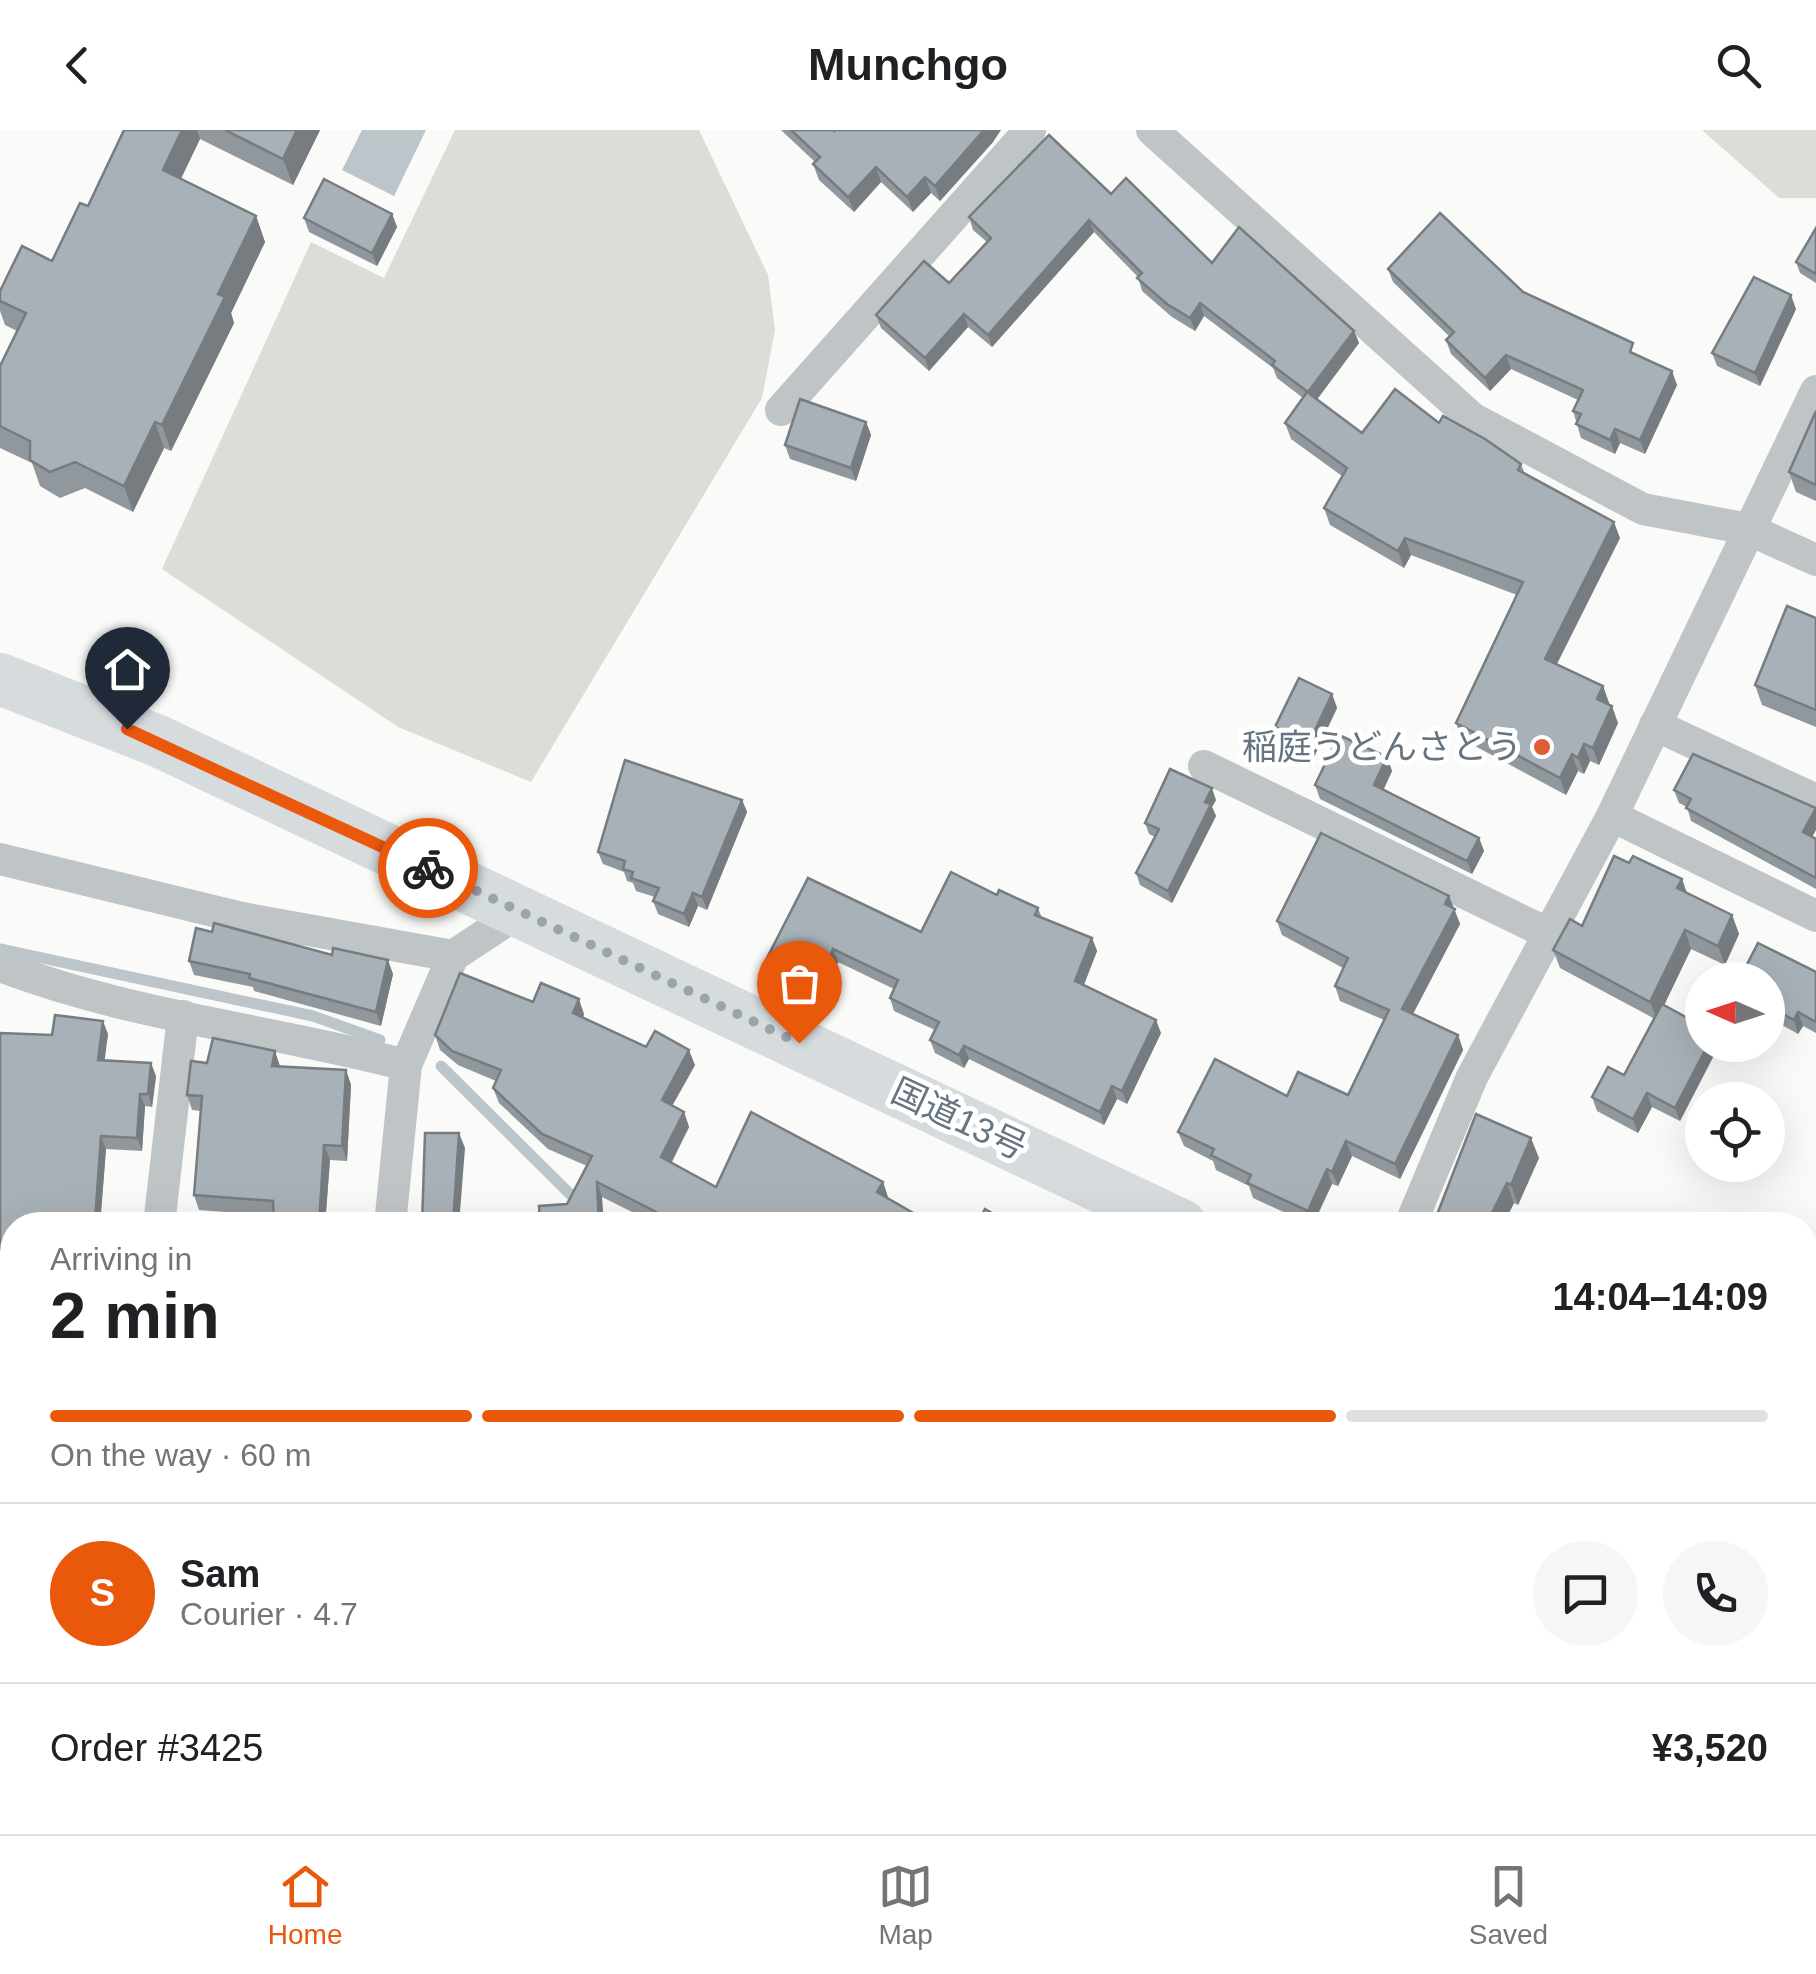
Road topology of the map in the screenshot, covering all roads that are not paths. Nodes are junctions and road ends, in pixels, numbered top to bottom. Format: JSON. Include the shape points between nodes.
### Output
{"nodes":[{"id":1,"x":1030,"y":130,"type":"edge"},
{"id":2,"x":1152,"y":130,"type":"edge"},
{"id":3,"x":1816,"y":391,"type":"edge"},
{"id":4,"x":781,"y":410,"type":"dead end"},
{"id":5,"x":1748,"y":529,"type":"junction"},
{"id":6,"x":1816,"y":560,"type":"edge"},
{"id":7,"x":0,"y":679,"type":"edge"},
{"id":8,"x":1655,"y":725,"type":"junction"},
{"id":9,"x":1204,"y":766,"type":"dead end"},
{"id":10,"x":1816,"y":800,"type":"edge"},
{"id":11,"x":1612,"y":816,"type":"junction"},
{"id":12,"x":0,"y":860,"type":"edge"},
{"id":13,"x":521,"y":911,"type":"junction"},
{"id":14,"x":1816,"y":916,"type":"edge"},
{"id":15,"x":1549,"y":934,"type":"junction"},
{"id":16,"x":453,"y":956,"type":"junction"},
{"id":17,"x":0,"y":966,"type":"edge"},
{"id":18,"x":183,"y":1016,"type":"junction"},
{"id":19,"x":406,"y":1066,"type":"junction"},
{"id":20,"x":161,"y":1212,"type":"edge"},
{"id":21,"x":391,"y":1212,"type":"edge"},
{"id":22,"x":1154,"y":1212,"type":"edge"},
{"id":23,"x":1415,"y":1212,"type":"edge"}],
"edges":[{"from":1,"to":4,"type":"street"},
{"from":2,"to":5,"type":"street","via":[[1472,418],[1643,509]]},
{"from":3,"to":5,"type":"street"},
{"from":5,"to":6,"type":"street"},
{"from":5,"to":8,"type":"street"},
{"from":7,"to":13,"type":"highway","name":"国道13号","via":[[158,742]]},
{"from":8,"to":10,"type":"street"},
{"from":8,"to":11,"type":"street"},
{"from":9,"to":15,"type":"street"},
{"from":11,"to":14,"type":"street"},
{"from":11,"to":15,"type":"street"},
{"from":12,"to":16,"type":"street","via":[[242,918]]},
{"from":13,"to":16,"type":"street"},
{"from":13,"to":22,"type":"highway","name":"国道13号"},
{"from":15,"to":23,"type":"street","via":[[1472,1077]]},
{"from":16,"to":19,"type":"street"},
{"from":17,"to":18,"type":"street"},
{"from":18,"to":19,"type":"street"},
{"from":18,"to":20,"type":"street"},
{"from":19,"to":21,"type":"street"}]}
